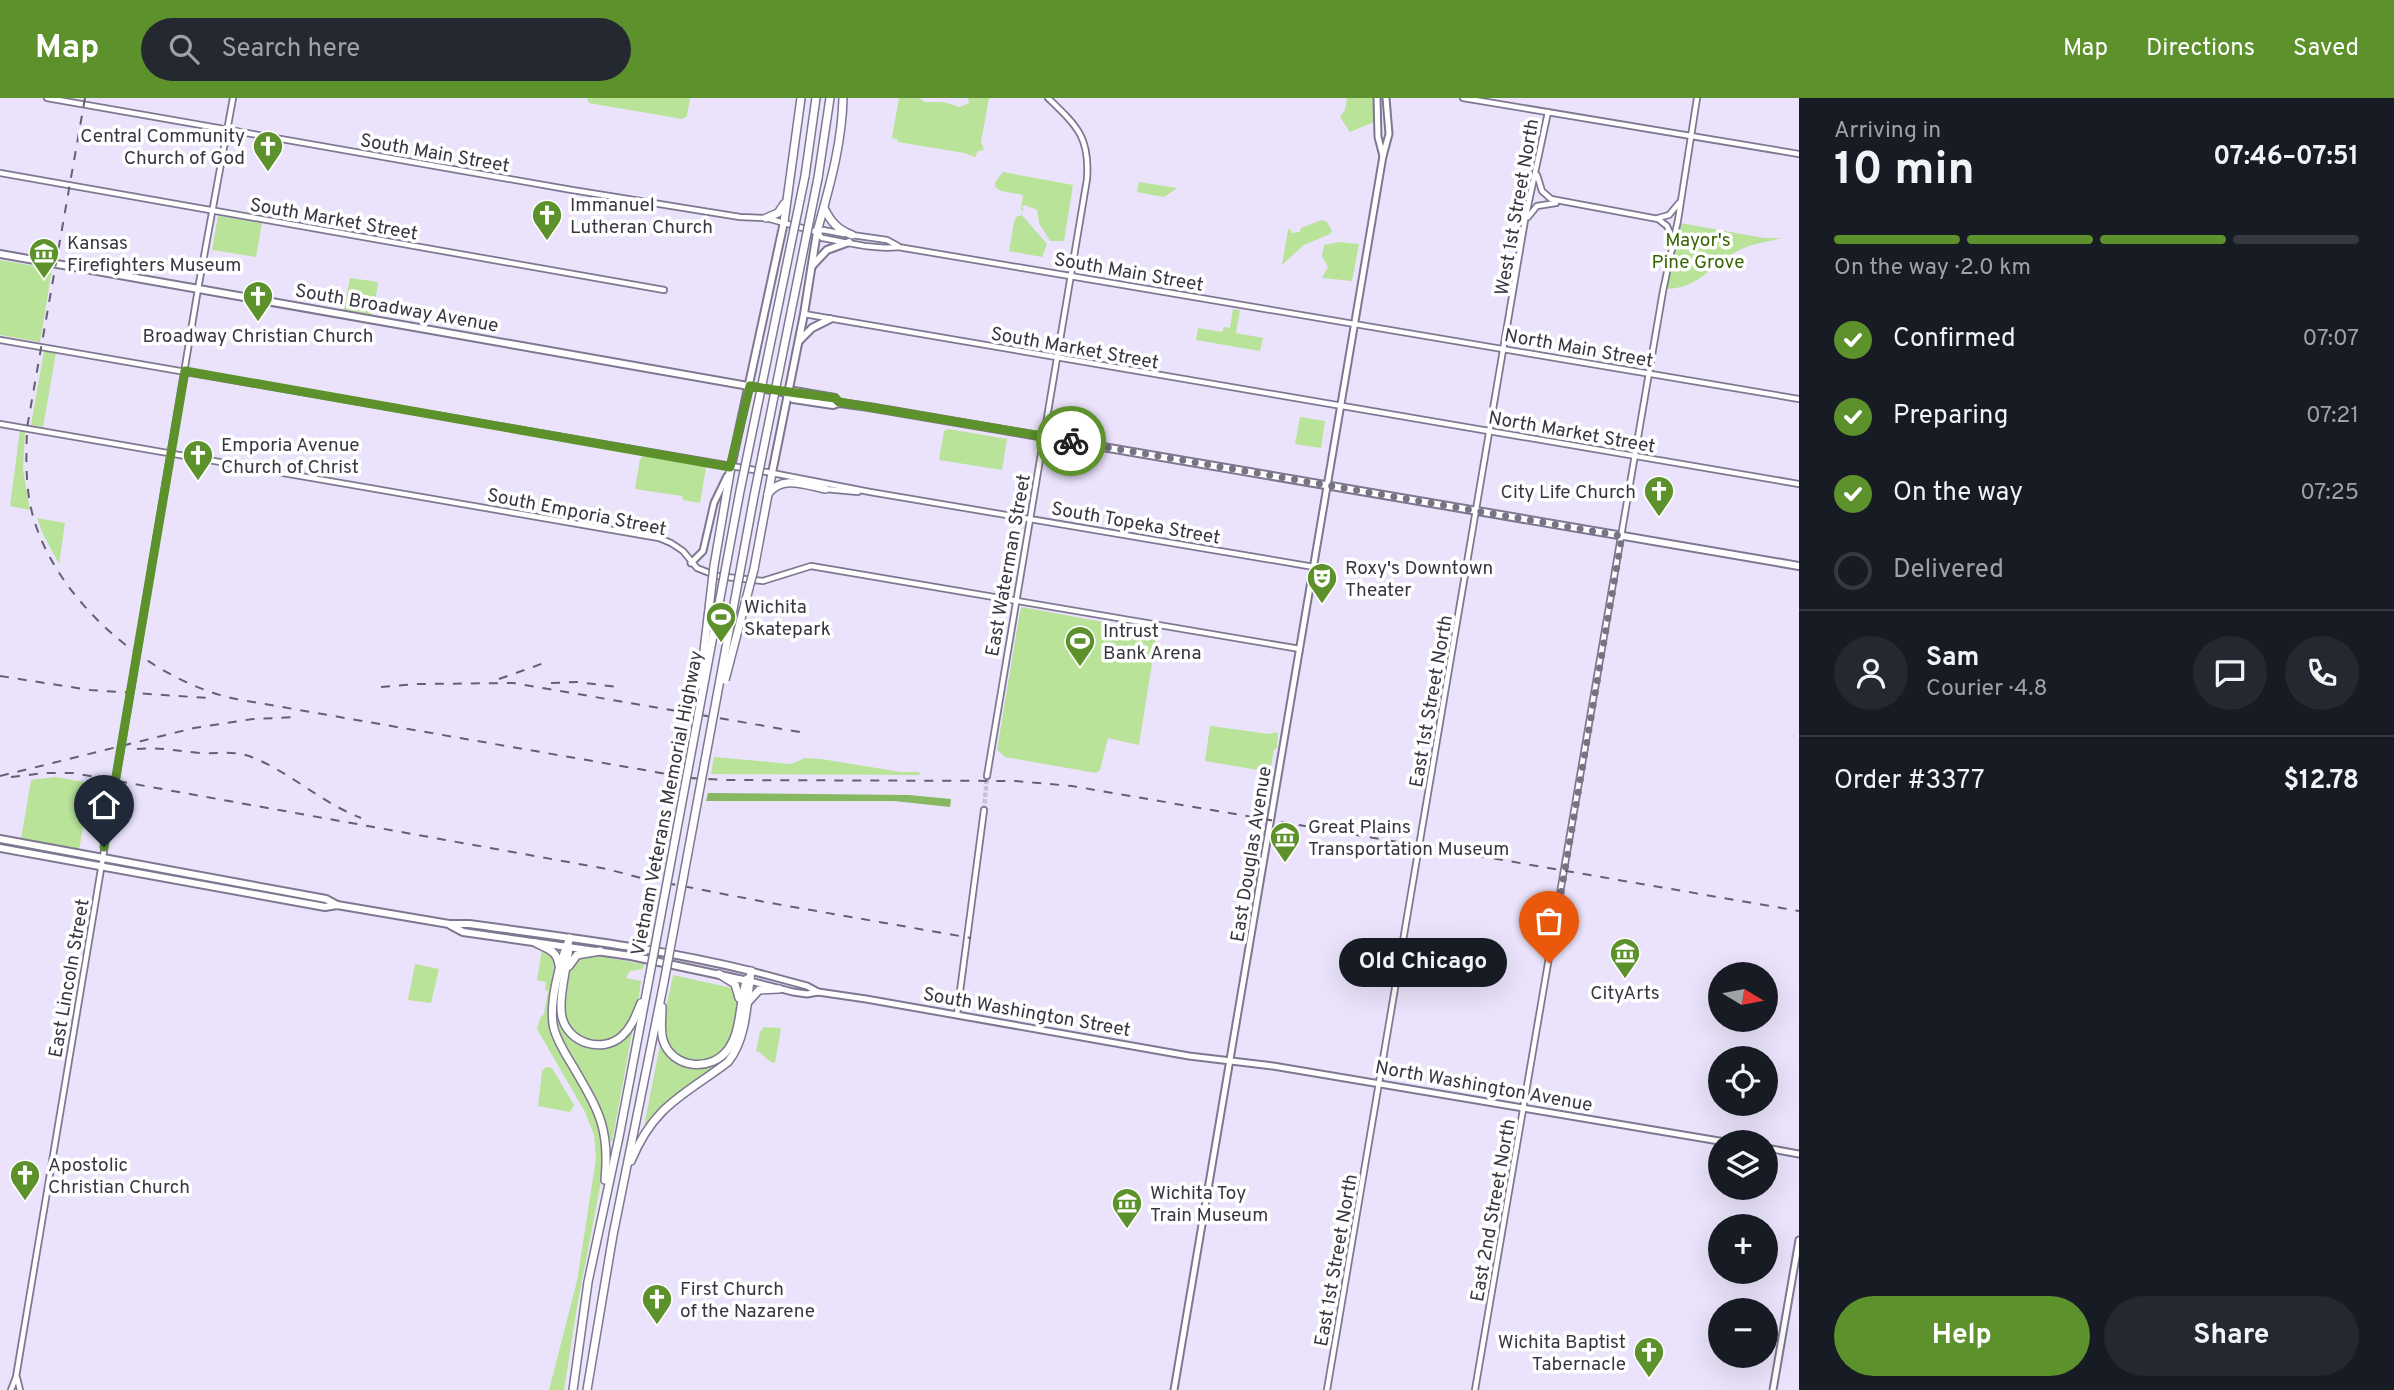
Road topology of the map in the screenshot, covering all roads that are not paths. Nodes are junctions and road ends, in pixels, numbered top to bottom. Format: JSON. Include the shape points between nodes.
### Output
{"nodes":[{"id":1,"x":47,"y":98,"type":"edge"},
{"id":2,"x":233,"y":98,"type":"edge"},
{"id":3,"x":801,"y":98,"type":"edge"},
{"id":4,"x":816,"y":98,"type":"edge"},
{"id":5,"x":830,"y":98,"type":"edge"},
{"id":6,"x":843,"y":98,"type":"edge"},
{"id":7,"x":1048,"y":98,"type":"edge"},
{"id":8,"x":1377,"y":98,"type":"edge"},
{"id":9,"x":1386,"y":98,"type":"edge"},
{"id":10,"x":1463,"y":98,"type":"edge"},
{"id":11,"x":1697,"y":98,"type":"edge"},
{"id":12,"x":1548,"y":112,"type":"junction"},
{"id":13,"x":228,"y":130,"type":"junction"},
{"id":14,"x":1690,"y":135,"type":"junction"},
{"id":15,"x":1799,"y":155,"type":"edge"},
{"id":16,"x":1383,"y":156,"type":"junction"},
{"id":17,"x":1536,"y":171,"type":"junction"},
{"id":18,"x":0,"y":173,"type":"edge"},
{"id":19,"x":787,"y":197,"type":"junction"},
{"id":20,"x":1565,"y":203,"type":"junction"},
{"id":21,"x":1679,"y":203,"type":"junction"},
{"id":22,"x":824,"y":208,"type":"junction"},
{"id":23,"x":213,"y":211,"type":"junction"},
{"id":24,"x":766,"y":218,"type":"junction"},
{"id":25,"x":1658,"y":219,"type":"junction"},
{"id":26,"x":1525,"y":220,"type":"junction"},
{"id":27,"x":784,"y":222,"type":"junction"},
{"id":28,"x":817,"y":232,"type":"junction"},
{"id":29,"x":850,"y":239,"type":"junction"},
{"id":30,"x":1672,"y":247,"type":"junction"},
{"id":31,"x":0,"y":254,"type":"edge"},
{"id":32,"x":811,"y":268,"type":"junction"},
{"id":33,"x":1071,"y":275,"type":"junction"},
{"id":34,"x":198,"y":289,"type":"junction"},
{"id":35,"x":664,"y":290,"type":"dead end"},
{"id":36,"x":804,"y":314,"type":"junction"},
{"id":37,"x":830,"y":318,"type":"junction"},
{"id":38,"x":1354,"y":322,"type":"junction"},
{"id":39,"x":0,"y":340,"type":"edge"},
{"id":40,"x":798,"y":343,"type":"junction"},
{"id":41,"x":1505,"y":348,"type":"junction"},
{"id":42,"x":1057,"y":358,"type":"junction"},
{"id":43,"x":185,"y":371,"type":"junction"},
{"id":44,"x":1650,"y":373,"type":"junction"},
{"id":45,"x":750,"y":386,"type":"junction"},
{"id":46,"x":788,"y":393,"type":"junction"},
{"id":47,"x":1799,"y":399,"type":"edge"},
{"id":48,"x":1341,"y":406,"type":"junction"},
{"id":49,"x":0,"y":424,"type":"edge"},
{"id":50,"x":1491,"y":431,"type":"junction"},
{"id":51,"x":1043,"y":436,"type":"junction"},
{"id":52,"x":171,"y":453,"type":"junction"},
{"id":53,"x":1636,"y":456,"type":"junction"},
{"id":54,"x":730,"y":467,"type":"junction"},
{"id":55,"x":772,"y":473,"type":"junction"},
{"id":56,"x":1799,"y":484,"type":"edge"},
{"id":57,"x":1328,"y":485,"type":"junction"},
{"id":58,"x":825,"y":489,"type":"joint"},
{"id":59,"x":870,"y":492,"type":"junction"},
{"id":60,"x":768,"y":495,"type":"junction"},
{"id":61,"x":1477,"y":511,"type":"junction"},
{"id":62,"x":1029,"y":518,"type":"junction"},
{"id":63,"x":1622,"y":536,"type":"junction"},
{"id":64,"x":691,"y":563,"type":"junction"},
{"id":65,"x":1799,"y":566,"type":"edge"},
{"id":66,"x":1315,"y":567,"type":"junction"},
{"id":67,"x":1016,"y":600,"type":"junction"},
{"id":68,"x":1300,"y":649,"type":"junction"},
{"id":69,"x":696,"y":727,"type":"junction"},
{"id":70,"x":711,"y":732,"type":"junction"},
{"id":71,"x":987,"y":776,"type":"tunnel mouth"},
{"id":72,"x":984,"y":810,"type":"tunnel mouth"},
{"id":73,"x":0,"y":839,"type":"edge"},
{"id":74,"x":0,"y":848,"type":"edge"},
{"id":75,"x":103,"y":857,"type":"junction"},
{"id":76,"x":101,"y":866,"type":"junction"},
{"id":77,"x":337,"y":905,"type":"junction"},
{"id":78,"x":449,"y":924,"type":"junction"},
{"id":79,"x":536,"y":943,"type":"junction"},
{"id":80,"x":568,"y":944,"type":"junction"},
{"id":81,"x":600,"y":951,"type":"junction"},
{"id":82,"x":564,"y":969,"type":"junction"},
{"id":83,"x":751,"y":971,"type":"junction"},
{"id":84,"x":719,"y":974,"type":"junction"},
{"id":85,"x":649,"y":979,"type":"junction"},
{"id":86,"x":748,"y":981,"type":"junction"},
{"id":87,"x":664,"y":982,"type":"junction"},
{"id":88,"x":779,"y":989,"type":"junction"},
{"id":89,"x":818,"y":992,"type":"junction"},
{"id":90,"x":740,"y":1006,"type":"junction"},
{"id":91,"x":957,"y":1014,"type":"junction"},
{"id":92,"x":743,"y":1023,"type":"junction"},
{"id":93,"x":1231,"y":1059,"type":"junction"},
{"id":94,"x":1379,"y":1083,"type":"junction"},
{"id":95,"x":1524,"y":1108,"type":"junction"},
{"id":96,"x":1708,"y":1139,"type":"edge"},
{"id":97,"x":1778,"y":1150,"type":"edge"},
{"id":98,"x":1799,"y":1154,"type":"edge"},
{"id":99,"x":621,"y":1192,"type":"junction"},
{"id":100,"x":601,"y":1212,"type":"junction"},
{"id":101,"x":1799,"y":1240,"type":"edge"},
{"id":102,"x":16,"y":1377,"type":"junction"},
{"id":103,"x":11,"y":1390,"type":"edge"},
{"id":104,"x":20,"y":1390,"type":"edge"},
{"id":105,"x":572,"y":1390,"type":"edge"},
{"id":106,"x":588,"y":1390,"type":"edge"},
{"id":107,"x":1174,"y":1390,"type":"edge"},
{"id":108,"x":1327,"y":1390,"type":"edge"},
{"id":109,"x":1475,"y":1390,"type":"edge"},
{"id":110,"x":1773,"y":1390,"type":"edge"}],
"edges":[{"from":1,"to":13,"type":"street","name":"South Main Street"},
{"from":2,"to":13,"type":"street","name":"East Lincoln Street"},
{"from":3,"to":19,"type":"highway"},
{"from":4,"to":69,"type":"highway","name":"Vietnam Veterans Memorial Highway","bridge":true,"via":[[789,262]]},
{"from":5,"to":70,"type":"highway","name":"Vietnam Veterans Memorial Highway","bridge":true,"via":[[803,265]]},
{"from":6,"to":22,"type":"highway","via":[[839,144]]},
{"from":7,"to":33,"type":"street","name":"East Waterman Street","via":[[1076,125],[1087,148]]},
{"from":8,"to":16,"type":"main road"},
{"from":9,"to":16,"type":"main road","name":"East Douglas Avenue","via":[[1389,134]]},
{"from":10,"to":12,"type":"street"},
{"from":11,"to":14,"type":"street","name":"East 2nd Street North"},
{"from":12,"to":14,"type":"street"},
{"from":12,"to":17,"type":"street","name":"West 1st Street North"},
{"from":13,"to":23,"type":"street","name":"East Lincoln Street"},
{"from":13,"to":24,"type":"street","name":"South Main Street","via":[[578,191]]},
{"from":14,"to":15,"type":"street"},
{"from":14,"to":21,"type":"street","name":"East 2nd Street North"},
{"from":16,"to":38,"type":"main road","name":"East Douglas Avenue"},
{"from":17,"to":20,"type":"street","via":[[1545,196]]},
{"from":17,"to":26,"type":"street","name":"West 1st Street North"},
{"from":18,"to":23,"type":"street","name":"South Market Street"},
{"from":19,"to":24,"type":"highway","via":[[778,213]]},
{"from":19,"to":27,"type":"highway"},
{"from":20,"to":25,"type":"street"},
{"from":20,"to":26,"type":"street","via":[[1537,206]]},
{"from":21,"to":25,"type":"street"},
{"from":21,"to":30,"type":"street","name":"East 2nd Street North"},
{"from":22,"to":28,"type":"highway"},
{"from":22,"to":29,"type":"highway"},
{"from":23,"to":34,"type":"street","name":"East Lincoln Street"},
{"from":23,"to":35,"type":"street","name":"South Market Street"},
{"from":24,"to":27,"type":"street","name":"South Main Street"},
{"from":25,"to":30,"type":"street","via":[[1670,230]]},
{"from":26,"to":41,"type":"street","name":"West 1st Street North"},
{"from":27,"to":28,"type":"street","name":"South Main Street"},
{"from":27,"to":45,"type":"main road"},
{"from":28,"to":29,"type":"street","name":"South Main Street","via":[[822,238]]},
{"from":28,"to":32,"type":"main road"},
{"from":29,"to":32,"type":"main road","via":[[827,250]]},
{"from":29,"to":33,"type":"street","name":"South Main Street","via":[[887,240],[898,247]]},
{"from":30,"to":44,"type":"street","name":"East 2nd Street North"},
{"from":31,"to":34,"type":"main road","name":"South Broadway Avenue"},
{"from":32,"to":36,"type":"main road"},
{"from":33,"to":38,"type":"street","name":"South Main Street"},
{"from":33,"to":42,"type":"street","name":"East Waterman Street"},
{"from":34,"to":43,"type":"street","name":"East Lincoln Street"},
{"from":34,"to":45,"type":"main road","name":"South Broadway Avenue"},
{"from":36,"to":37,"type":"street","name":"South Market Street"},
{"from":36,"to":40,"type":"main road"},
{"from":37,"to":40,"type":"main road"},
{"from":37,"to":42,"type":"street","name":"South Market Street"},
{"from":38,"to":41,"type":"street","name":"North Main Street"},
{"from":38,"to":48,"type":"main road","name":"East Douglas Avenue"},
{"from":39,"to":43,"type":"street","name":"South Topeka Street"},
{"from":40,"to":46,"type":"main road"},
{"from":41,"to":44,"type":"street","name":"North Main Street"},
{"from":41,"to":50,"type":"street","name":"East 1st Street North"},
{"from":42,"to":48,"type":"street","name":"South Market Street"},
{"from":42,"to":51,"type":"street","name":"East Waterman Street"},
{"from":43,"to":52,"type":"street","name":"East Lincoln Street"},
{"from":43,"to":54,"type":"street","name":"South Topeka Street"},
{"from":44,"to":47,"type":"street","name":"North Main Street"},
{"from":44,"to":53,"type":"street","name":"East 2nd Street North"},
{"from":45,"to":46,"type":"main road","name":"South Broadway Avenue"},
{"from":45,"to":54,"type":"main road"},
{"from":46,"to":51,"type":"main road","name":"South Broadway Avenue","via":[[793,399],[839,402]]},
{"from":46,"to":55,"type":"main road"},
{"from":48,"to":50,"type":"street","name":"North Market Street"},
{"from":48,"to":57,"type":"main road","name":"East Douglas Avenue"},
{"from":49,"to":52,"type":"street","name":"South Emporia Street"},
{"from":50,"to":53,"type":"street","name":"North Market Street"},
{"from":50,"to":61,"type":"street","name":"East 1st Street North"},
{"from":51,"to":57,"type":"main road","name":"South Broadway Avenue"},
{"from":51,"to":62,"type":"street","name":"East Waterman Street"},
{"from":52,"to":64,"type":"street","name":"South Emporia Street","via":[[659,538],[683,551]]},
{"from":52,"to":75,"type":"street","name":"East Lincoln Street"},
{"from":53,"to":56,"type":"street","name":"North Market Street"},
{"from":53,"to":63,"type":"street","name":"East 2nd Street North"},
{"from":54,"to":55,"type":"street","name":"South Topeka Street"},
{"from":54,"to":64,"type":"main road","via":[[714,503],[702,551]]},
{"from":54,"to":69,"type":"highway","bridge":true},
{"from":55,"to":59,"type":"street","name":"South Topeka Street"},
{"from":55,"to":60,"type":"highway"},
{"from":57,"to":61,"type":"main road","name":"South Broadway Avenue"},
{"from":57,"to":66,"type":"main road","name":"East Douglas Avenue"},
{"from":58,"to":59,"type":"street","name":"South Topeka Street"},
{"from":58,"to":60,"type":"highway","via":[[784,482]]},
{"from":59,"to":62,"type":"street","name":"South Topeka Street"},
{"from":60,"to":70,"type":"highway","bridge":true,"via":[[754,569]]},
{"from":61,"to":63,"type":"main road","name":"South Broadway Avenue"},
{"from":61,"to":94,"type":"street","name":"East 1st Street North"},
{"from":62,"to":66,"type":"street","name":"South Topeka Street"},
{"from":62,"to":67,"type":"street","name":"East Waterman Street"},
{"from":63,"to":65,"type":"main road","name":"South Broadway Avenue"},
{"from":63,"to":95,"type":"street","name":"East 2nd Street North"},
{"from":64,"to":67,"type":"street","name":"South Emporia Street","via":[[717,576],[763,581],[811,566]]},
{"from":66,"to":68,"type":"main road","name":"East Douglas Avenue"},
{"from":67,"to":68,"type":"street","name":"South Emporia Street"},
{"from":67,"to":71,"type":"street","name":"East Waterman Street"},
{"from":68,"to":93,"type":"main road","name":"East Douglas Avenue"},
{"from":69,"to":85,"type":"highway","name":"Vietnam Veterans Memorial Highway","bridge":true},
{"from":70,"to":87,"type":"highway","name":"Vietnam Veterans Memorial Highway","bridge":true},
{"from":72,"to":91,"type":"street"},
{"from":73,"to":75,"type":"main road","name":"South Washington Street"},
{"from":74,"to":76,"type":"main road","name":"South Washington Street"},
{"from":75,"to":76,"type":"street","name":"East Lincoln Street"},
{"from":75,"to":77,"type":"main road","name":"South Washington Street","via":[[326,899]]},
{"from":76,"to":77,"type":"main road","name":"South Washington Street","via":[[325,907]]},
{"from":76,"to":102,"type":"street","name":"East Lincoln Street"},
{"from":77,"to":78,"type":"main road","name":"South Washington Street"},
{"from":78,"to":79,"type":"main road","name":"South Washington Street","via":[[463,932]]},
{"from":78,"to":80,"type":"main road","name":"South Washington Street"},
{"from":79,"to":80,"type":"main road","name":"South Washington Street"},
{"from":79,"to":82,"type":"highway","via":[[552,951]]},
{"from":80,"to":81,"type":"main road","name":"South Washington Street"},
{"from":80,"to":82,"type":"highway"},
{"from":80,"to":83,"type":"main road","name":"South Washington Street","via":[[678,954]]},
{"from":81,"to":82,"type":"highway","via":[[577,955]]},
{"from":81,"to":84,"type":"main road","name":"South Washington Street"},
{"from":82,"to":85,"type":"highway","via":[[564,1023],[576,1038],[598,1045],[612,1043],[628,1030]]},
{"from":82,"to":100,"type":"highway","via":[[553,1009],[554,1028],[606,1135]]},
{"from":83,"to":86,"type":"highway"},
{"from":83,"to":89,"type":"main road","name":"South Washington Street"},
{"from":84,"to":86,"type":"main road","name":"South Washington Street"},
{"from":84,"to":90,"type":"highway","via":[[737,988]]},
{"from":85,"to":100,"type":"highway","name":"Vietnam Veterans Memorial Highway"},
{"from":86,"to":88,"type":"main road","name":"South Washington Street"},
{"from":86,"to":90,"type":"highway"},
{"from":86,"to":92,"type":"highway"},
{"from":87,"to":90,"type":"highway","via":[[662,1038],[674,1056],[689,1064],[709,1063],[727,1050]]},
{"from":87,"to":99,"type":"highway","name":"Vietnam Veterans Memorial Highway"},
{"from":88,"to":89,"type":"main road","name":"South Washington Street"},
{"from":88,"to":92,"type":"highway","via":[[753,995]]},
{"from":89,"to":91,"type":"main road","name":"South Washington Street"},
{"from":91,"to":93,"type":"main road","name":"South Washington Street","via":[[1189,1056]]},
{"from":92,"to":99,"type":"highway","via":[[737,1052],[729,1062],[676,1098],[647,1128]]},
{"from":93,"to":94,"type":"main road","name":"North Washington Avenue"},
{"from":93,"to":107,"type":"main road","name":"East Douglas Avenue"},
{"from":94,"to":95,"type":"main road","name":"North Washington Avenue"},
{"from":94,"to":108,"type":"street","name":"East 1st Street North"},
{"from":95,"to":96,"type":"main road","name":"North Washington Avenue"},
{"from":95,"to":109,"type":"street","name":"East 2nd Street North"},
{"from":97,"to":98,"type":"main road"},
{"from":99,"to":106,"type":"highway","name":"Vietnam Veterans Memorial Highway"},
{"from":100,"to":105,"type":"highway","name":"Vietnam Veterans Memorial Highway"},
{"from":101,"to":110,"type":"main road"},
{"from":102,"to":103,"type":"street","name":"East Lincoln Street"},
{"from":102,"to":104,"type":"street","name":"East Lincoln Street"}]}
